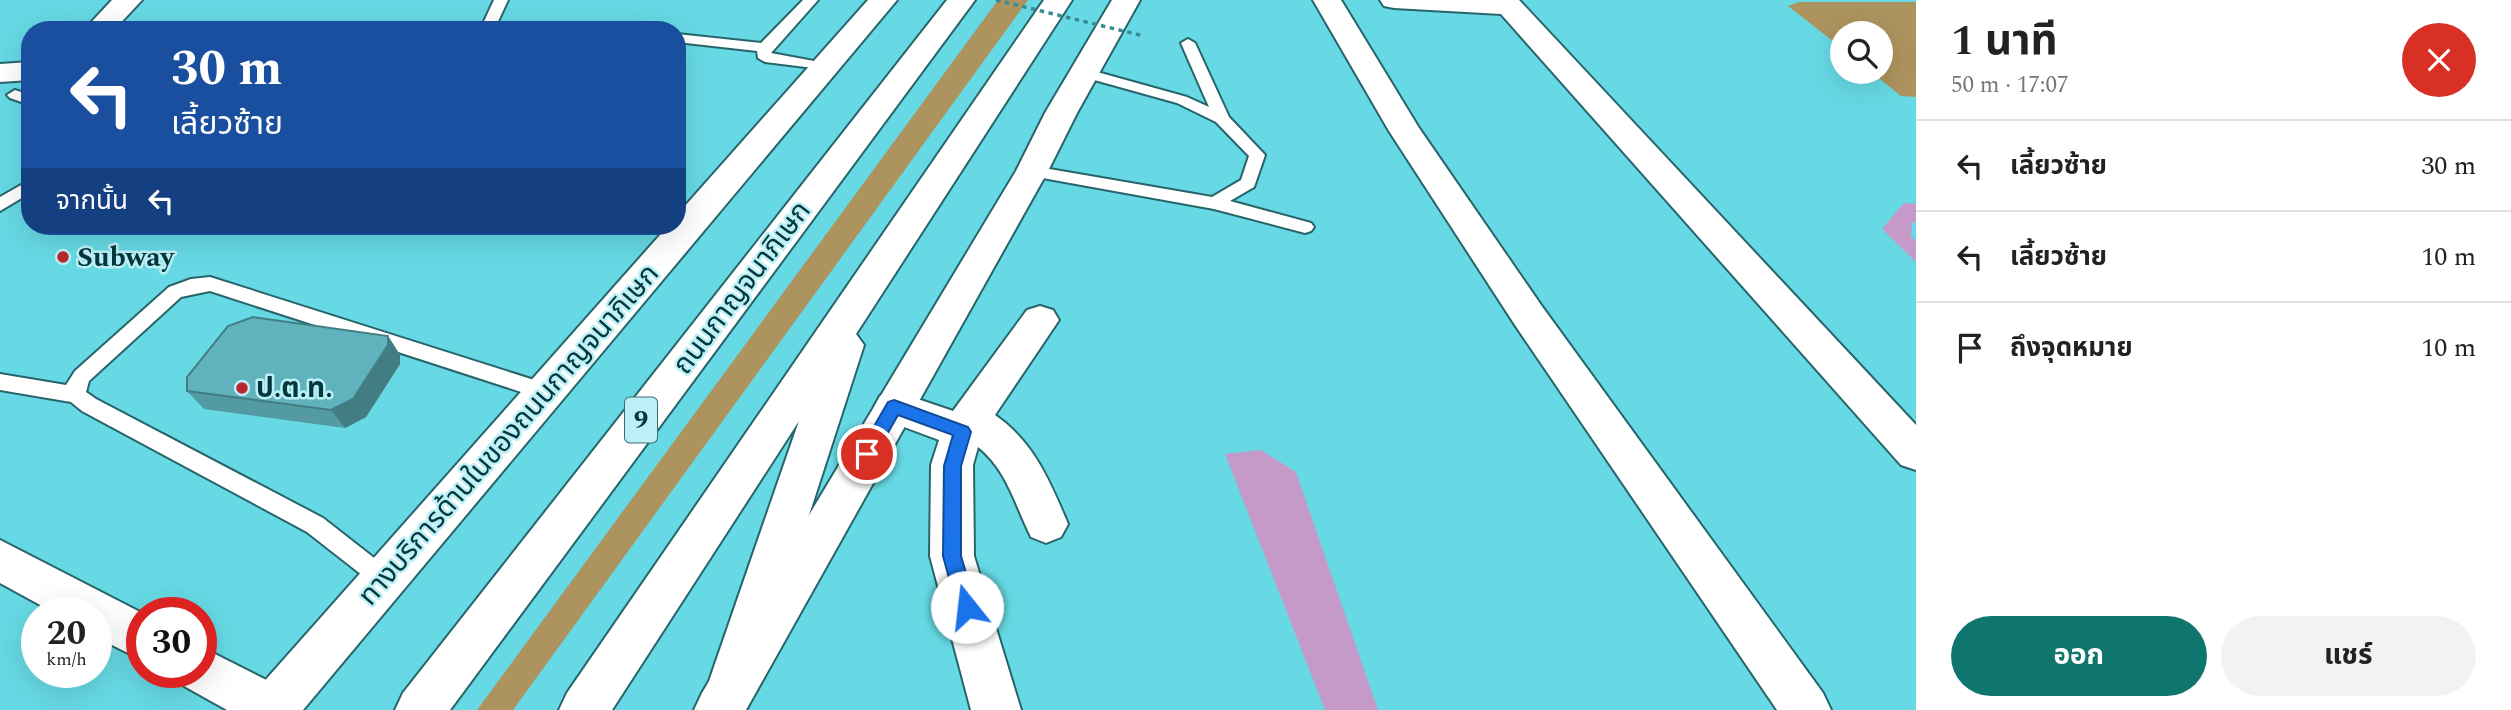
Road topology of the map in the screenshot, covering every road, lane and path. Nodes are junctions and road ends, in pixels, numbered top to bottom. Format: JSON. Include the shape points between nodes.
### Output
{"nodes":[{"id":1,"x":128,"y":0,"type":"edge"},
{"id":2,"x":501,"y":0,"type":"edge"},
{"id":3,"x":810,"y":0,"type":"edge"},
{"id":4,"x":883,"y":0,"type":"edge"},
{"id":5,"x":961,"y":0,"type":"edge"},
{"id":6,"x":996,"y":0,"type":"edge"},
{"id":7,"x":1058,"y":0,"type":"edge"},
{"id":8,"x":1088,"y":0,"type":"edge"},
{"id":9,"x":1126,"y":0,"type":"edge"},
{"id":10,"x":1327,"y":0,"type":"edge"},
{"id":11,"x":1394,"y":0,"type":"edge"},
{"id":12,"x":1506,"y":3,"type":"edge"},
{"id":13,"x":107,"y":21,"type":"edge"},
{"id":14,"x":491,"y":21,"type":"edge"},
{"id":15,"x":1144,"y":36,"type":"dead end"},
{"id":16,"x":686,"y":39,"type":"edge"},
{"id":17,"x":1188,"y":43,"type":"dead end"},
{"id":18,"x":765,"y":48,"type":"junction"},
{"id":19,"x":825,"y":67,"type":"junction"},
{"id":20,"x":1009,"y":73,"type":"junction"},
{"id":21,"x":1085,"y":73,"type":"junction"},
{"id":22,"x":1222,"y":118,"type":"junction"},
{"id":23,"x":1032,"y":171,"type":"junction"},
{"id":24,"x":21,"y":191,"type":"edge"},
{"id":25,"x":1214,"y":203,"type":"junction"},
{"id":26,"x":0,"y":205,"type":"edge"},
{"id":27,"x":1305,"y":227,"type":"dead end"},
{"id":28,"x":686,"y":229,"type":"edge"},
{"id":29,"x":681,"y":235,"type":"edge"},
{"id":30,"x":861,"y":296,"type":"junction"},
{"id":31,"x":1040,"y":320,"type":"dead end"},
{"id":32,"x":0,"y":382,"type":"edge"},
{"id":33,"x":546,"y":392,"type":"junction"},
{"id":34,"x":76,"y":395,"type":"junction"},
{"id":35,"x":894,"y":407,"type":"junction"},
{"id":36,"x":966,"y":426,"type":"junction"},
{"id":37,"x":1916,"y":453,"type":"edge"},
{"id":38,"x":1046,"y":524,"type":"dead end"},
{"id":39,"x":0,"y":560,"type":"edge"},
{"id":40,"x":384,"y":579,"type":"junction"},
{"id":41,"x":67,"y":597,"type":"edge"},
{"id":42,"x":217,"y":679,"type":"edge"},
{"id":43,"x":725,"y":700,"type":"edge"},
{"id":44,"x":272,"y":709,"type":"edge"},
{"id":45,"x":421,"y":710,"type":"edge"},
{"id":46,"x":584,"y":710,"type":"edge"},
{"id":47,"x":996,"y":710,"type":"edge"},
{"id":48,"x":1806,"y":710,"type":"edge"}],
"edges":[{"from":1,"to":13,"type":"main road"},
{"from":2,"to":14,"type":"lane"},
{"from":3,"to":18,"type":"lane"},
{"from":4,"to":19,"type":"main road","name":"ทางบริการด้านในของถนนกาญจนาภิเษก"},
{"from":5,"to":45,"type":"main road","name":"ถนนกาญจนาภิเษก","number":"9"},
{"from":6,"to":15,"type":"path","bridge":true},
{"from":7,"to":20,"type":"main road"},
{"from":8,"to":20,"type":"main road"},
{"from":9,"to":21,"type":"main road"},
{"from":10,"to":48,"type":"main road","via":[[1405,131],[1528,315]]},
{"from":11,"to":12,"type":"main road"},
{"from":12,"to":37,"type":"main road"},
{"from":16,"to":18,"type":"lane"},
{"from":17,"to":22,"type":"lane"},
{"from":18,"to":19,"type":"lane","via":[[763,55],[770,59]]},
{"from":19,"to":28,"type":"main road","name":"ทางบริการด้านในของถนนกาญจนาภิเษก"},
{"from":20,"to":30,"type":"main road"},
{"from":21,"to":22,"type":"lane","via":[[1182,100]]},
{"from":21,"to":23,"type":"main road"},
{"from":22,"to":25,"type":"lane","via":[[1257,155],[1248,183]]},
{"from":23,"to":25,"type":"lane"},
{"from":23,"to":35,"type":"main road"},
{"from":24,"to":26,"type":"lane"},
{"from":25,"to":27,"type":"lane"},
{"from":29,"to":33,"type":"main road","name":"ทางบริการด้านในของถนนกาญจนาภิเษก"},
{"from":30,"to":43,"type":"main road"},
{"from":30,"to":46,"type":"main road"},
{"from":31,"to":36,"type":"main road"},
{"from":32,"to":34,"type":"lane"},
{"from":33,"to":34,"type":"lane","via":[[210,284],[175,292],[82,376]]},
{"from":33,"to":40,"type":"main road","name":"ทางบริการด้านในของถนนกาญจนาภิเษก"},
{"from":34,"to":40,"type":"lane","via":[[315,525]]},
{"from":35,"to":36,"type":"main road"},
{"from":35,"to":43,"type":"main road"},
{"from":36,"to":38,"type":"main road","via":[[1002,443],[1028,480]]},
{"from":36,"to":47,"type":"main road","via":[[952,466],[952,556]]},
{"from":39,"to":41,"type":"main road"},
{"from":40,"to":44,"type":"main road","name":"ทางบริการด้านในของถนนกาญจนาภิเษก"},
{"from":42,"to":44,"type":"main road"}]}
